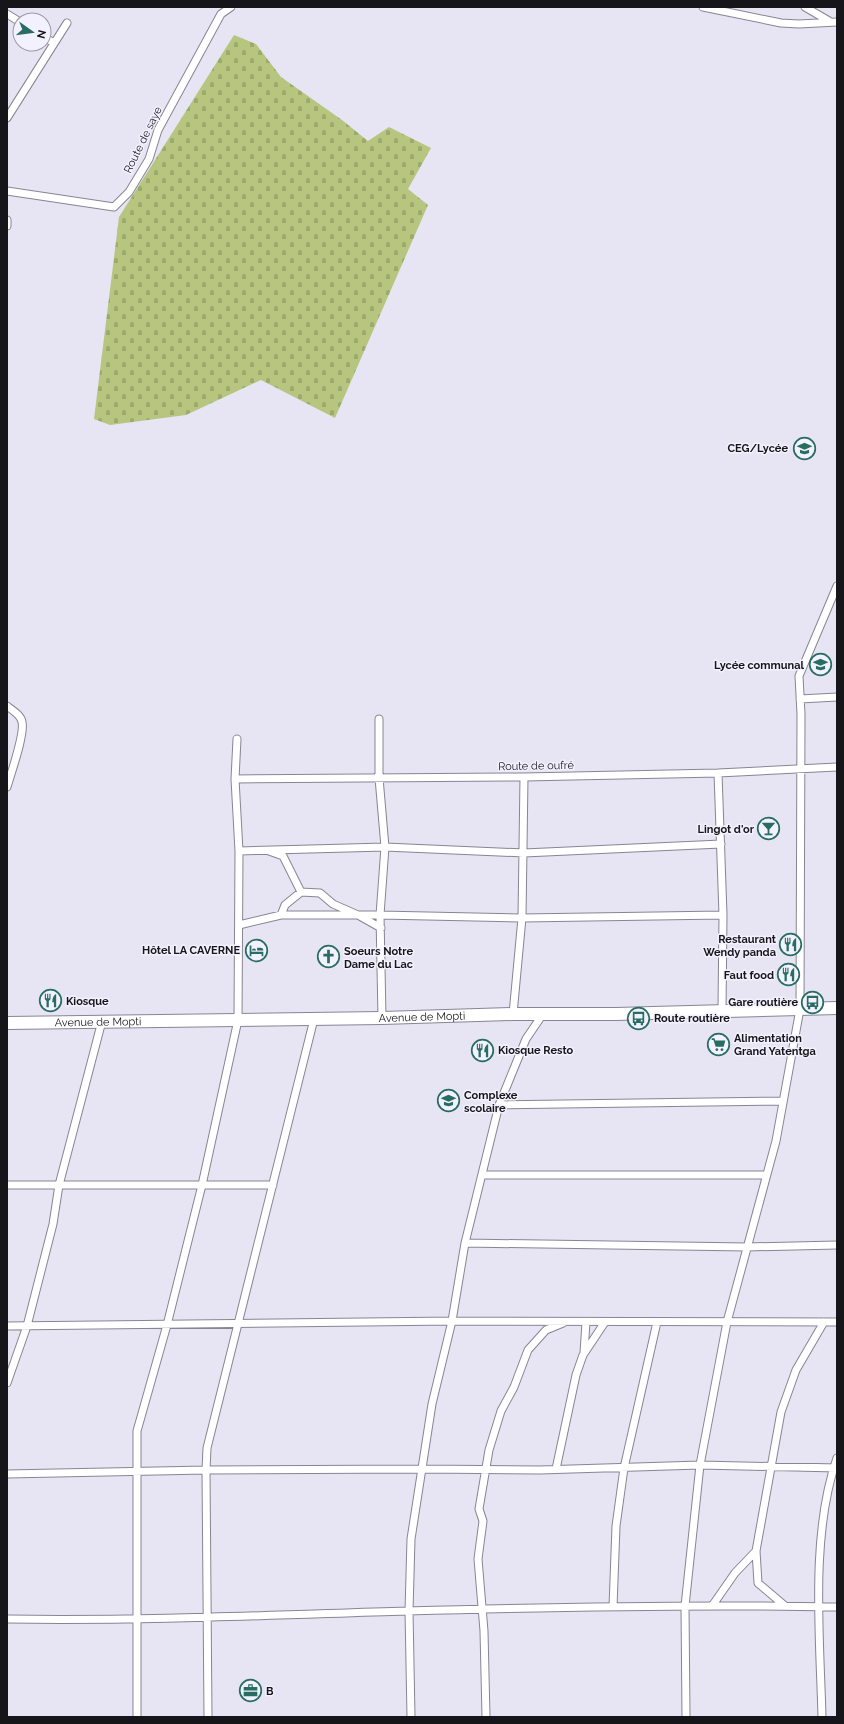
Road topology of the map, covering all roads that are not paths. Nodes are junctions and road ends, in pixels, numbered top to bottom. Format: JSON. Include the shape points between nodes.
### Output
{"nodes":[{"id":1,"x":231,"y":7,"type":"edge"},
{"id":2,"x":703,"y":7,"type":"edge"},
{"id":3,"x":805,"y":7,"type":"edge"},
{"id":4,"x":833,"y":22,"type":"edge"},
{"id":5,"x":68,"y":23,"type":"dead end"},
{"id":6,"x":54,"y":43,"type":"joint"},
{"id":7,"x":7,"y":118,"type":"edge"},
{"id":8,"x":7,"y":191,"type":"edge"},
{"id":9,"x":7,"y":220,"type":"edge"},
{"id":10,"x":7,"y":226,"type":"edge"},
{"id":11,"x":837,"y":586,"type":"edge"},
{"id":12,"x":837,"y":697,"type":"edge"},
{"id":13,"x":800,"y":699,"type":"junction"},
{"id":14,"x":7,"y":706,"type":"edge"},
{"id":15,"x":379,"y":719,"type":"dead end"},
{"id":16,"x":236,"y":740,"type":"dead end"},
{"id":17,"x":837,"y":768,"type":"edge"},
{"id":18,"x":801,"y":769,"type":"junction"},
{"id":19,"x":718,"y":773,"type":"junction"},
{"id":20,"x":524,"y":777,"type":"junction"},
{"id":21,"x":379,"y":778,"type":"junction"},
{"id":22,"x":235,"y":779,"type":"junction"},
{"id":23,"x":7,"y":787,"type":"edge"},
{"id":24,"x":721,"y":844,"type":"junction"},
{"id":25,"x":385,"y":846,"type":"junction"},
{"id":26,"x":266,"y":850,"type":"junction"},
{"id":27,"x":240,"y":851,"type":"junction"},
{"id":28,"x":524,"y":853,"type":"junction"},
{"id":29,"x":301,"y":892,"type":"junction"},
{"id":30,"x":358,"y":914,"type":"junction"},
{"id":31,"x":281,"y":915,"type":"junction"},
{"id":32,"x":380,"y":915,"type":"junction"},
{"id":33,"x":723,"y":915,"type":"junction"},
{"id":34,"x":522,"y":918,"type":"junction"},
{"id":35,"x":239,"y":925,"type":"junction"},
{"id":36,"x":380,"y":928,"type":"junction"},
{"id":37,"x":837,"y":1008,"type":"edge"},
{"id":38,"x":800,"y":1009,"type":"junction"},
{"id":39,"x":722,"y":1010,"type":"junction"},
{"id":40,"x":513,"y":1014,"type":"junction"},
{"id":41,"x":543,"y":1014,"type":"junction"},
{"id":42,"x":382,"y":1018,"type":"junction"},
{"id":43,"x":314,"y":1019,"type":"junction"},
{"id":44,"x":238,"y":1020,"type":"junction"},
{"id":45,"x":102,"y":1021,"type":"junction"},
{"id":46,"x":7,"y":1023,"type":"edge"},
{"id":47,"x":783,"y":1101,"type":"junction"},
{"id":48,"x":499,"y":1105,"type":"junction"},
{"id":49,"x":482,"y":1175,"type":"junction"},
{"id":50,"x":766,"y":1175,"type":"junction"},
{"id":51,"x":7,"y":1185,"type":"edge"},
{"id":52,"x":60,"y":1185,"type":"junction"},
{"id":53,"x":202,"y":1185,"type":"junction"},
{"id":54,"x":273,"y":1185,"type":"junction"},
{"id":55,"x":465,"y":1243,"type":"junction"},
{"id":56,"x":837,"y":1245,"type":"edge"},
{"id":57,"x":747,"y":1247,"type":"junction"},
{"id":58,"x":452,"y":1321,"type":"junction"},
{"id":59,"x":565,"y":1322,"type":"junction"},
{"id":60,"x":586,"y":1322,"type":"junction"},
{"id":61,"x":605,"y":1322,"type":"junction"},
{"id":62,"x":657,"y":1322,"type":"junction"},
{"id":63,"x":726,"y":1322,"type":"junction"},
{"id":64,"x":824,"y":1322,"type":"junction"},
{"id":65,"x":837,"y":1322,"type":"edge"},
{"id":66,"x":238,"y":1324,"type":"junction"},
{"id":67,"x":167,"y":1325,"type":"junction"},
{"id":68,"x":7,"y":1326,"type":"edge"},
{"id":69,"x":27,"y":1326,"type":"junction"},
{"id":70,"x":584,"y":1355,"type":"junction"},
{"id":71,"x":7,"y":1383,"type":"edge"},
{"id":72,"x":837,"y":1458,"type":"edge"},
{"id":73,"x":700,"y":1465,"type":"junction"},
{"id":74,"x":771,"y":1466,"type":"junction"},
{"id":75,"x":624,"y":1468,"type":"junction"},
{"id":76,"x":835,"y":1468,"type":"edge"},
{"id":77,"x":421,"y":1469,"type":"junction"},
{"id":78,"x":485,"y":1469,"type":"junction"},
{"id":79,"x":556,"y":1469,"type":"junction"},
{"id":80,"x":206,"y":1470,"type":"junction"},
{"id":81,"x":137,"y":1472,"type":"junction"},
{"id":82,"x":7,"y":1474,"type":"edge"},
{"id":83,"x":756,"y":1551,"type":"junction"},
{"id":84,"x":686,"y":1606,"type":"junction"},
{"id":85,"x":712,"y":1606,"type":"junction"},
{"id":86,"x":785,"y":1606,"type":"junction"},
{"id":87,"x":819,"y":1606,"type":"junction"},
{"id":88,"x":613,"y":1607,"type":"junction"},
{"id":89,"x":837,"y":1607,"type":"edge"},
{"id":90,"x":482,"y":1610,"type":"junction"},
{"id":91,"x":409,"y":1611,"type":"junction"},
{"id":92,"x":207,"y":1617,"type":"junction"},
{"id":93,"x":7,"y":1619,"type":"edge"},
{"id":94,"x":136,"y":1619,"type":"junction"},
{"id":95,"x":137,"y":1717,"type":"edge"},
{"id":96,"x":208,"y":1717,"type":"edge"},
{"id":97,"x":411,"y":1717,"type":"edge"},
{"id":98,"x":486,"y":1717,"type":"edge"},
{"id":99,"x":686,"y":1717,"type":"edge"},
{"id":100,"x":822,"y":1717,"type":"edge"}],
"edges":[{"from":1,"to":8,"type":"street","name":"Route de saye","via":[[221,14],[158,130],[148,159],[129,192],[114,207]]},
{"from":2,"to":4,"type":"street","via":[[781,23]]},
{"from":3,"to":4,"type":"street"},
{"from":5,"to":6,"type":"street"},
{"from":6,"to":7,"type":"street"},
{"from":9,"to":10,"type":"street"},
{"from":11,"to":13,"type":"street","via":[[799,676]]},
{"from":12,"to":13,"type":"street"},
{"from":13,"to":18,"type":"street"},
{"from":14,"to":23,"type":"street","via":[[23,722]]},
{"from":15,"to":21,"type":"street"},
{"from":16,"to":22,"type":"street"},
{"from":17,"to":18,"type":"street","name":"Route de oufré"},
{"from":18,"to":19,"type":"street","name":"Route de oufré"},
{"from":18,"to":38,"type":"street"},
{"from":19,"to":20,"type":"street","name":"Route de oufré"},
{"from":19,"to":24,"type":"street"},
{"from":20,"to":21,"type":"street","name":"Route de oufré"},
{"from":20,"to":28,"type":"street"},
{"from":21,"to":22,"type":"street","name":"Route de oufré"},
{"from":21,"to":25,"type":"street"},
{"from":22,"to":27,"type":"street"},
{"from":24,"to":28,"type":"street"},
{"from":24,"to":33,"type":"street"},
{"from":25,"to":26,"type":"street"},
{"from":25,"to":28,"type":"street"},
{"from":25,"to":32,"type":"street"},
{"from":26,"to":27,"type":"street"},
{"from":26,"to":29,"type":"street","via":[[283,856]]},
{"from":27,"to":35,"type":"street"},
{"from":28,"to":34,"type":"street"},
{"from":29,"to":30,"type":"street","via":[[320,893],[333,904]]},
{"from":29,"to":31,"type":"street","via":[[285,905]]},
{"from":30,"to":31,"type":"street"},
{"from":30,"to":32,"type":"street"},
{"from":30,"to":36,"type":"street"},
{"from":31,"to":35,"type":"street"},
{"from":32,"to":34,"type":"street"},
{"from":32,"to":36,"type":"street"},
{"from":33,"to":34,"type":"street"},
{"from":33,"to":39,"type":"street"},
{"from":34,"to":40,"type":"street"},
{"from":35,"to":44,"type":"street"},
{"from":36,"to":42,"type":"street"},
{"from":37,"to":38,"type":"main road","name":"Avenue de Mopti"},
{"from":38,"to":39,"type":"main road","name":"Avenue de Mopti"},
{"from":38,"to":47,"type":"street"},
{"from":39,"to":41,"type":"main road","name":"Avenue de Mopti"},
{"from":40,"to":41,"type":"main road","name":"Avenue de Mopti"},
{"from":40,"to":42,"type":"main road","name":"Avenue de Mopti"},
{"from":41,"to":48,"type":"street","via":[[526,1038]]},
{"from":42,"to":43,"type":"main road","name":"Avenue de Mopti"},
{"from":43,"to":44,"type":"main road","name":"Avenue de Mopti"},
{"from":43,"to":54,"type":"street"},
{"from":44,"to":45,"type":"main road","name":"Avenue de Mopti"},
{"from":44,"to":53,"type":"street"},
{"from":45,"to":46,"type":"main road","name":"Avenue de Mopti"},
{"from":45,"to":52,"type":"street"},
{"from":47,"to":48,"type":"street"},
{"from":47,"to":50,"type":"street","via":[[776,1141]]},
{"from":48,"to":49,"type":"street"},
{"from":49,"to":50,"type":"street"},
{"from":49,"to":55,"type":"street"},
{"from":50,"to":57,"type":"street"},
{"from":51,"to":52,"type":"street"},
{"from":52,"to":53,"type":"street"},
{"from":52,"to":69,"type":"street","via":[[53,1224]]},
{"from":53,"to":54,"type":"street"},
{"from":53,"to":67,"type":"street"},
{"from":54,"to":66,"type":"street"},
{"from":55,"to":57,"type":"street"},
{"from":55,"to":58,"type":"street"},
{"from":56,"to":57,"type":"street"},
{"from":57,"to":63,"type":"street"},
{"from":58,"to":59,"type":"street"},
{"from":58,"to":66,"type":"street"},
{"from":58,"to":77,"type":"street","via":[[432,1404]]},
{"from":59,"to":60,"type":"street"},
{"from":59,"to":78,"type":"street","via":[[546,1330],[528,1350],[514,1387],[501,1411]]},
{"from":60,"to":61,"type":"street"},
{"from":60,"to":70,"type":"street"},
{"from":61,"to":62,"type":"street"},
{"from":61,"to":70,"type":"street"},
{"from":62,"to":63,"type":"street"},
{"from":62,"to":75,"type":"street"},
{"from":63,"to":64,"type":"street"},
{"from":63,"to":73,"type":"street"},
{"from":64,"to":65,"type":"street"},
{"from":64,"to":74,"type":"street","via":[[796,1370],[781,1412]]},
{"from":66,"to":67,"type":"street"},
{"from":66,"to":80,"type":"street","via":[[207,1448]]},
{"from":67,"to":69,"type":"street"},
{"from":67,"to":81,"type":"street","via":[[137,1431]]},
{"from":68,"to":69,"type":"street"},
{"from":69,"to":71,"type":"street"},
{"from":70,"to":79,"type":"street","via":[[576,1374]]},
{"from":72,"to":76,"type":"street"},
{"from":73,"to":74,"type":"street"},
{"from":73,"to":75,"type":"street"},
{"from":73,"to":84,"type":"street"},
{"from":74,"to":76,"type":"street"},
{"from":74,"to":83,"type":"street"},
{"from":75,"to":79,"type":"street"},
{"from":75,"to":88,"type":"street","via":[[616,1526]]},
{"from":76,"to":87,"type":"street","via":[[821,1528]]},
{"from":77,"to":78,"type":"street"},
{"from":77,"to":80,"type":"street"},
{"from":77,"to":91,"type":"street","via":[[412,1539]]},
{"from":78,"to":79,"type":"street"},
{"from":78,"to":90,"type":"street","via":[[479,1509],[483,1521],[478,1559]]},
{"from":80,"to":81,"type":"street"},
{"from":80,"to":92,"type":"street"},
{"from":81,"to":82,"type":"street"},
{"from":81,"to":94,"type":"street"},
{"from":83,"to":85,"type":"street","via":[[735,1574]]},
{"from":83,"to":86,"type":"street","via":[[758,1583]]},
{"from":84,"to":85,"type":"street"},
{"from":84,"to":88,"type":"street"},
{"from":84,"to":99,"type":"street"},
{"from":85,"to":86,"type":"street"},
{"from":86,"to":87,"type":"street"},
{"from":87,"to":89,"type":"street"},
{"from":87,"to":100,"type":"street"},
{"from":88,"to":90,"type":"street"},
{"from":90,"to":91,"type":"street"},
{"from":90,"to":98,"type":"street"},
{"from":91,"to":92,"type":"street"},
{"from":91,"to":97,"type":"street"},
{"from":92,"to":94,"type":"street"},
{"from":92,"to":96,"type":"street"},
{"from":93,"to":94,"type":"street"},
{"from":94,"to":95,"type":"street"}]}
